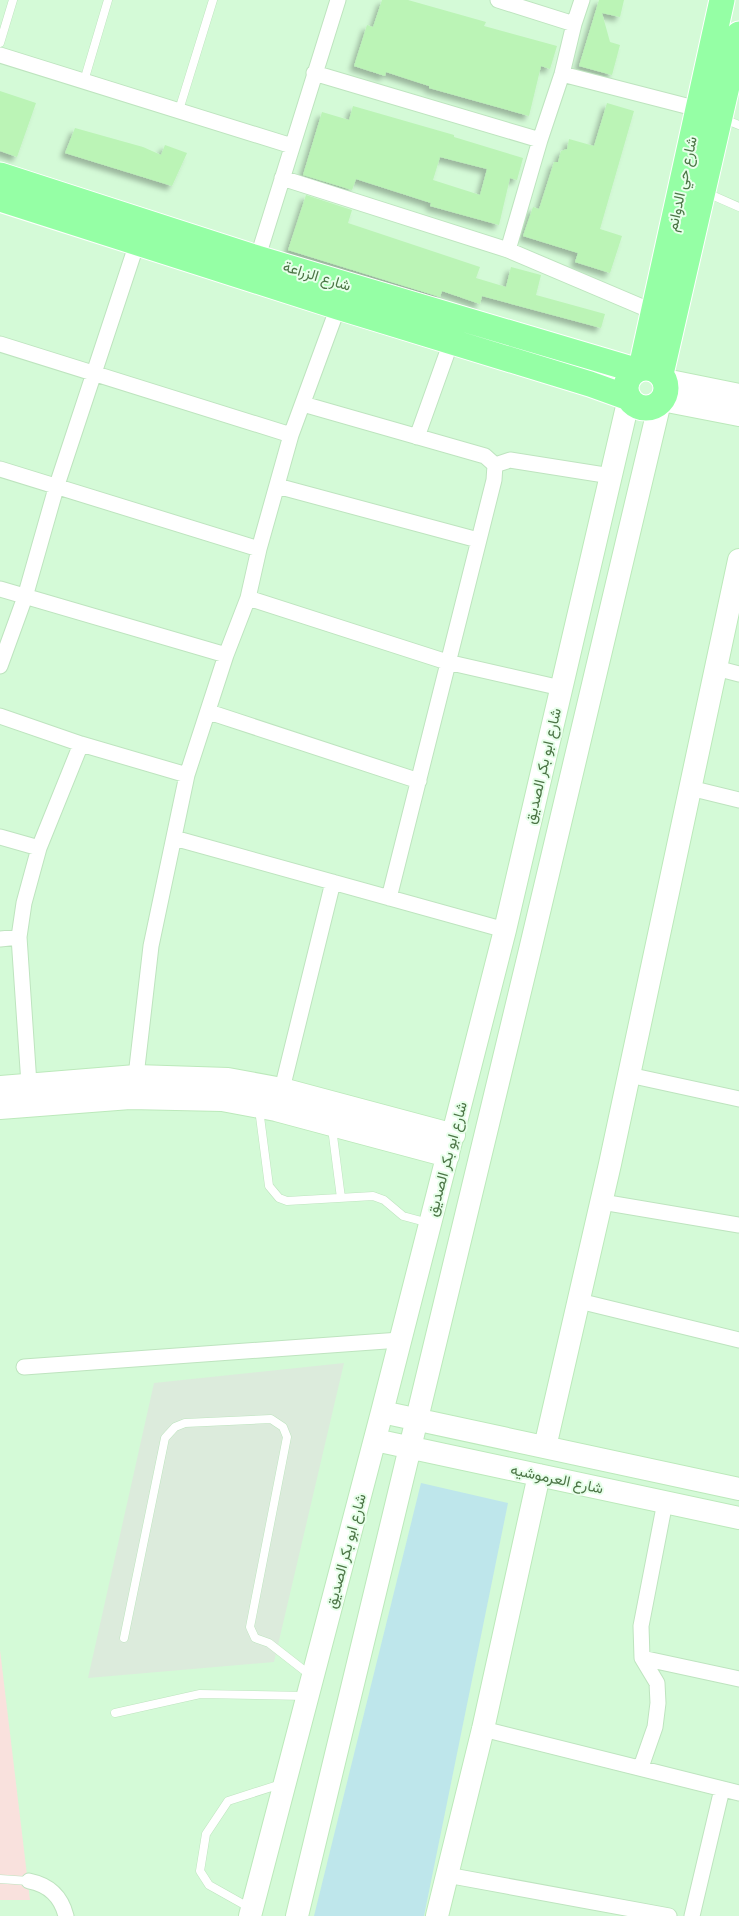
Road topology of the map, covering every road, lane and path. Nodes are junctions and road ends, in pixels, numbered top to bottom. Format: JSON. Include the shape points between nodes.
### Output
{"nodes":[{"id":1,"x":14,"y":0,"type":"edge"},
{"id":2,"x":108,"y":0,"type":"edge"},
{"id":3,"x":213,"y":0,"type":"edge"},
{"id":4,"x":338,"y":0,"type":"edge"},
{"id":5,"x":498,"y":0,"type":"edge"},
{"id":6,"x":582,"y":0,"type":"edge"},
{"id":7,"x":722,"y":0,"type":"edge"},
{"id":8,"x":574,"y":24,"type":"junction"},
{"id":9,"x":739,"y":34,"type":"edge"},
{"id":10,"x":0,"y":44,"type":"edge"},
{"id":11,"x":0,"y":55,"type":"edge"},
{"id":12,"x":314,"y":73,"type":"junction"},
{"id":13,"x":562,"y":74,"type":"junction"},
{"id":14,"x":84,"y":81,"type":"junction"},
{"id":15,"x":178,"y":110,"type":"junction"},
{"id":16,"x":719,"y":117,"type":"edge"},
{"id":17,"x":540,"y":140,"type":"junction"},
{"id":18,"x":292,"y":146,"type":"junction"},
{"id":19,"x":0,"y":175,"type":"edge"},
{"id":20,"x":282,"y":178,"type":"junction"},
{"id":21,"x":703,"y":191,"type":"junction"},
{"id":22,"x":0,"y":199,"type":"edge"},
{"id":23,"x":739,"y":207,"type":"edge"},
{"id":24,"x":137,"y":243,"type":"junction"},
{"id":25,"x":508,"y":250,"type":"junction"},
{"id":26,"x":254,"y":269,"type":"junction"},
{"id":27,"x":338,"y":307,"type":"junction"},
{"id":28,"x":654,"y":312,"type":"junction"},
{"id":29,"x":451,"y":342,"type":"junction"},
{"id":30,"x":0,"y":344,"type":"edge"},
{"id":31,"x":94,"y":372,"type":"junction"},
{"id":32,"x":654,"y":382,"type":"junction"},
{"id":33,"x":739,"y":395,"type":"edge"},
{"id":34,"x":629,"y":398,"type":"junction"},
{"id":35,"x":302,"y":404,"type":"junction"},
{"id":36,"x":739,"y":415,"type":"edge"},
{"id":37,"x":291,"y":435,"type":"junction"},
{"id":38,"x":417,"y":437,"type":"junction"},
{"id":39,"x":495,"y":465,"type":"junction"},
{"id":40,"x":0,"y":469,"type":"edge"},
{"id":41,"x":611,"y":476,"type":"junction"},
{"id":42,"x":277,"y":486,"type":"junction"},
{"id":43,"x":56,"y":488,"type":"junction"},
{"id":44,"x":478,"y":540,"type":"junction"},
{"id":45,"x":259,"y":549,"type":"junction"},
{"id":46,"x":739,"y":560,"type":"edge"},
{"id":47,"x":0,"y":590,"type":"edge"},
{"id":48,"x":25,"y":597,"type":"junction"},
{"id":49,"x":248,"y":598,"type":"junction"},
{"id":50,"x":226,"y":655,"type":"junction"},
{"id":51,"x":447,"y":662,"type":"junction"},
{"id":52,"x":0,"y":666,"type":"edge"},
{"id":53,"x":716,"y":668,"type":"junction"},
{"id":54,"x":739,"y":674,"type":"edge"},
{"id":55,"x":561,"y":688,"type":"junction"},
{"id":56,"x":209,"y":712,"type":"junction"},
{"id":57,"x":0,"y":716,"type":"edge"},
{"id":58,"x":81,"y":744,"type":"junction"},
{"id":59,"x":187,"y":775,"type":"junction"},
{"id":60,"x":419,"y":781,"type":"junction"},
{"id":61,"x":690,"y":788,"type":"junction"},
{"id":62,"x":739,"y":800,"type":"edge"},
{"id":63,"x":0,"y":837,"type":"edge"},
{"id":64,"x":174,"y":838,"type":"junction"},
{"id":65,"x":39,"y":848,"type":"junction"},
{"id":66,"x":333,"y":882,"type":"junction"},
{"id":67,"x":390,"y":898,"type":"junction"},
{"id":68,"x":505,"y":930,"type":"junction"},
{"id":69,"x":19,"y":937,"type":"junction"},
{"id":70,"x":0,"y":939,"type":"edge"},
{"id":71,"x":629,"y":1075,"type":"junction"},
{"id":72,"x":136,"y":1076,"type":"junction"},
{"id":73,"x":29,"y":1084,"type":"junction"},
{"id":74,"x":0,"y":1087,"type":"edge"},
{"id":75,"x":282,"y":1089,"type":"junction"},
{"id":76,"x":739,"y":1099,"type":"edge"},
{"id":77,"x":258,"y":1107,"type":"junction"},
{"id":78,"x":0,"y":1108,"type":"edge"},
{"id":79,"x":332,"y":1126,"type":"junction"},
{"id":80,"x":454,"y":1135,"type":"junction"},
{"id":81,"x":448,"y":1156,"type":"junction"},
{"id":82,"x":341,"y":1198,"type":"junction"},
{"id":83,"x":602,"y":1202,"type":"junction"},
{"id":84,"x":430,"y":1223,"type":"junction"},
{"id":85,"x":739,"y":1225,"type":"edge"},
{"id":86,"x":579,"y":1301,"type":"junction"},
{"id":87,"x":400,"y":1340,"type":"junction"},
{"id":88,"x":739,"y":1340,"type":"edge"},
{"id":89,"x":24,"y":1367,"type":"dead end"},
{"id":90,"x":382,"y":1412,"type":"junction"},
{"id":91,"x":416,"y":1420,"type":"junction"},
{"id":92,"x":375,"y":1440,"type":"junction"},
{"id":93,"x":410,"y":1447,"type":"junction"},
{"id":94,"x":545,"y":1447,"type":"junction"},
{"id":95,"x":539,"y":1475,"type":"junction"},
{"id":96,"x":739,"y":1489,"type":"edge"},
{"id":97,"x":665,"y":1502,"type":"junction"},
{"id":98,"x":739,"y":1518,"type":"edge"},
{"id":99,"x":124,"y":1638,"type":"dead end"},
{"id":100,"x":642,"y":1658,"type":"junction"},
{"id":101,"x":739,"y":1679,"type":"edge"},
{"id":102,"x":311,"y":1687,"type":"junction"},
{"id":103,"x":115,"y":1714,"type":"dead end"},
{"id":104,"x":483,"y":1729,"type":"junction"},
{"id":105,"x":642,"y":1767,"type":"junction"},
{"id":106,"x":286,"y":1782,"type":"junction"},
{"id":107,"x":722,"y":1789,"type":"junction"},
{"id":108,"x":739,"y":1793,"type":"edge"},
{"id":109,"x":447,"y":1876,"type":"junction"},
{"id":110,"x":0,"y":1880,"type":"edge"},
{"id":111,"x":29,"y":1880,"type":"joint"},
{"id":112,"x":251,"y":1912,"type":"edge"},
{"id":113,"x":66,"y":1916,"type":"edge"},
{"id":114,"x":297,"y":1916,"type":"edge"},
{"id":115,"x":438,"y":1916,"type":"edge"},
{"id":116,"x":669,"y":1916,"type":"edge"},
{"id":117,"x":692,"y":1916,"type":"edge"}],
"edges":[{"from":1,"to":10,"type":"lane"},
{"from":2,"to":14,"type":"lane"},
{"from":3,"to":15,"type":"lane"},
{"from":4,"to":12,"type":"street"},
{"from":5,"to":8,"type":"street"},
{"from":6,"to":8,"type":"street"},
{"from":7,"to":16,"type":"main road","name":"شارع حي الدوانم"},
{"from":8,"to":13,"type":"street"},
{"from":9,"to":16,"type":"main road","name":"شارع حي الدوانم"},
{"from":11,"to":14,"type":"street"},
{"from":12,"to":17,"type":"street"},
{"from":12,"to":18,"type":"street"},
{"from":13,"to":16,"type":"street"},
{"from":13,"to":17,"type":"street"},
{"from":14,"to":15,"type":"street"},
{"from":15,"to":18,"type":"street"},
{"from":16,"to":21,"type":"main road","name":"شارع حي الدوانم"},
{"from":16,"to":28,"type":"main road","name":"شارع حي الدوانم"},
{"from":17,"to":25,"type":"street"},
{"from":18,"to":20,"type":"street"},
{"from":19,"to":26,"type":"main road","name":"شارع الزراعة"},
{"from":20,"to":25,"type":"street"},
{"from":20,"to":26,"type":"street"},
{"from":21,"to":23,"type":"lane"},
{"from":21,"to":32,"type":"main road","name":"شارع حي الدوانم"},
{"from":22,"to":24,"type":"main road","name":"شارع الزراعة"},
{"from":24,"to":26,"type":"main road","name":"شارع الزراعة"},
{"from":24,"to":31,"type":"street"},
{"from":25,"to":28,"type":"street"},
{"from":26,"to":27,"type":"main road","name":"شارع الزراعة"},
{"from":26,"to":32,"type":"main road","name":"شارع الزراعة"},
{"from":27,"to":29,"type":"main road","name":"شارع الزراعة"},
{"from":27,"to":35,"type":"street"},
{"from":28,"to":32,"type":"main road","name":"شارع حي الدوانم"},
{"from":29,"to":34,"type":"main road","name":"شارع الزراعة"},
{"from":29,"to":38,"type":"street"},
{"from":30,"to":31,"type":"street"},
{"from":31,"to":37,"type":"street"},
{"from":31,"to":43,"type":"street"},
{"from":32,"to":33,"type":"main road"},
{"from":32,"to":34,"type":"main road","name":"شارع الزراعة","via":[[645,408]]},
{"from":32,"to":36,"type":"main road"},
{"from":32,"to":91,"type":"main road","name":"شارع ابو بكر الصديق"},
{"from":34,"to":41,"type":"main road","name":"شارع ابو بكر الصديق"},
{"from":35,"to":37,"type":"street"},
{"from":35,"to":38,"type":"street"},
{"from":37,"to":42,"type":"street"},
{"from":38,"to":39,"type":"street","via":[[485,456]]},
{"from":39,"to":41,"type":"street","via":[[510,460]]},
{"from":39,"to":44,"type":"street"},
{"from":40,"to":43,"type":"street"},
{"from":41,"to":55,"type":"main road","name":"شارع ابو بكر الصديق"},
{"from":42,"to":44,"type":"street"},
{"from":42,"to":45,"type":"street"},
{"from":43,"to":45,"type":"street"},
{"from":43,"to":48,"type":"street"},
{"from":44,"to":51,"type":"street"},
{"from":45,"to":49,"type":"street"},
{"from":46,"to":53,"type":"main road"},
{"from":47,"to":48,"type":"street"},
{"from":48,"to":50,"type":"street"},
{"from":48,"to":52,"type":"street"},
{"from":49,"to":50,"type":"street"},
{"from":49,"to":51,"type":"street"},
{"from":50,"to":56,"type":"street"},
{"from":51,"to":55,"type":"street"},
{"from":51,"to":60,"type":"street"},
{"from":53,"to":54,"type":"street"},
{"from":53,"to":61,"type":"main road"},
{"from":55,"to":68,"type":"main road","name":"شارع ابو بكر الصديق"},
{"from":56,"to":59,"type":"street"},
{"from":56,"to":60,"type":"street"},
{"from":57,"to":58,"type":"street"},
{"from":58,"to":59,"type":"street"},
{"from":58,"to":65,"type":"street"},
{"from":59,"to":64,"type":"street"},
{"from":60,"to":67,"type":"street"},
{"from":61,"to":62,"type":"street"},
{"from":61,"to":71,"type":"main road"},
{"from":63,"to":65,"type":"street"},
{"from":64,"to":66,"type":"street"},
{"from":64,"to":72,"type":"street","via":[[152,946]]},
{"from":65,"to":69,"type":"street"},
{"from":66,"to":67,"type":"street"},
{"from":66,"to":75,"type":"street"},
{"from":67,"to":68,"type":"street"},
{"from":68,"to":80,"type":"main road","name":"شارع ابو بكر الصديق"},
{"from":69,"to":70,"type":"street"},
{"from":69,"to":73,"type":"street"},
{"from":71,"to":76,"type":"street"},
{"from":71,"to":83,"type":"main road"},
{"from":72,"to":73,"type":"main road"},
{"from":72,"to":75,"type":"main road","via":[[228,1079]]},
{"from":73,"to":74,"type":"main road"},
{"from":75,"to":80,"type":"main road"},
{"from":77,"to":78,"type":"main road","via":[[222,1100],[158,1098]]},
{"from":77,"to":79,"type":"main road"},
{"from":77,"to":82,"type":"lane","via":[[269,1186],[273,1193],[287,1201]]},
{"from":79,"to":81,"type":"main road"},
{"from":79,"to":82,"type":"lane"},
{"from":80,"to":81,"type":"main road","name":"شارع ابو بكر الصديق"},
{"from":81,"to":84,"type":"main road","name":"شارع ابو بكر الصديق"},
{"from":82,"to":84,"type":"lane","via":[[379,1197],[403,1216]]},
{"from":83,"to":85,"type":"street"},
{"from":83,"to":86,"type":"main road"},
{"from":84,"to":87,"type":"main road","name":"شارع ابو بكر الصديق"},
{"from":86,"to":88,"type":"street"},
{"from":86,"to":94,"type":"main road"},
{"from":87,"to":89,"type":"street"},
{"from":87,"to":90,"type":"main road","name":"شارع ابو بكر الصديق"},
{"from":90,"to":91,"type":"main road","name":"شارع العرموشيه"},
{"from":90,"to":92,"type":"main road","name":"شارع ابو بكر الصديق"},
{"from":91,"to":93,"type":"main road","name":"شارع ابو بكر الصديق"},
{"from":91,"to":94,"type":"main road","name":"شارع العرموشيه"},
{"from":92,"to":93,"type":"main road","name":"شارع العرموشيه"},
{"from":92,"to":102,"type":"main road","name":"شارع ابو بكر الصديق"},
{"from":93,"to":95,"type":"main road","name":"شارع العرموشيه"},
{"from":93,"to":114,"type":"main road","name":"شارع ابو بكر الصديق"},
{"from":94,"to":96,"type":"main road","name":"شارع العرموشيه"},
{"from":95,"to":97,"type":"main road","name":"شارع العرموشيه"},
{"from":95,"to":104,"type":"main road"},
{"from":97,"to":98,"type":"main road","name":"شارع العرموشيه"},
{"from":97,"to":100,"type":"street","via":[[640,1626]]},
{"from":99,"to":102,"type":"lane","via":[[165,1438],[175,1427],[185,1423],[271,1419],[283,1427],[287,1437],[250,1627],[256,1638],[269,1643]]},
{"from":100,"to":101,"type":"street"},
{"from":100,"to":105,"type":"street","via":[[657,1683],[658,1703],[655,1727]]},
{"from":102,"to":103,"type":"lane","via":[[200,1694]]},
{"from":102,"to":106,"type":"main road","name":"شارع ابو بكر الصديق"},
{"from":104,"to":105,"type":"street"},
{"from":104,"to":109,"type":"main road"},
{"from":105,"to":107,"type":"street"},
{"from":106,"to":112,"type":"main road","name":"شارع ابو بكر الصديق"},
{"from":106,"to":112,"type":"lane","via":[[228,1801],[206,1834],[200,1872],[209,1884]]},
{"from":107,"to":108,"type":"street"},
{"from":107,"to":117,"type":"street"},
{"from":109,"to":115,"type":"main road"},
{"from":109,"to":116,"type":"street"},
{"from":110,"to":111,"type":"lane"},
{"from":111,"to":113,"type":"street","via":[[54,1892]]}]}
